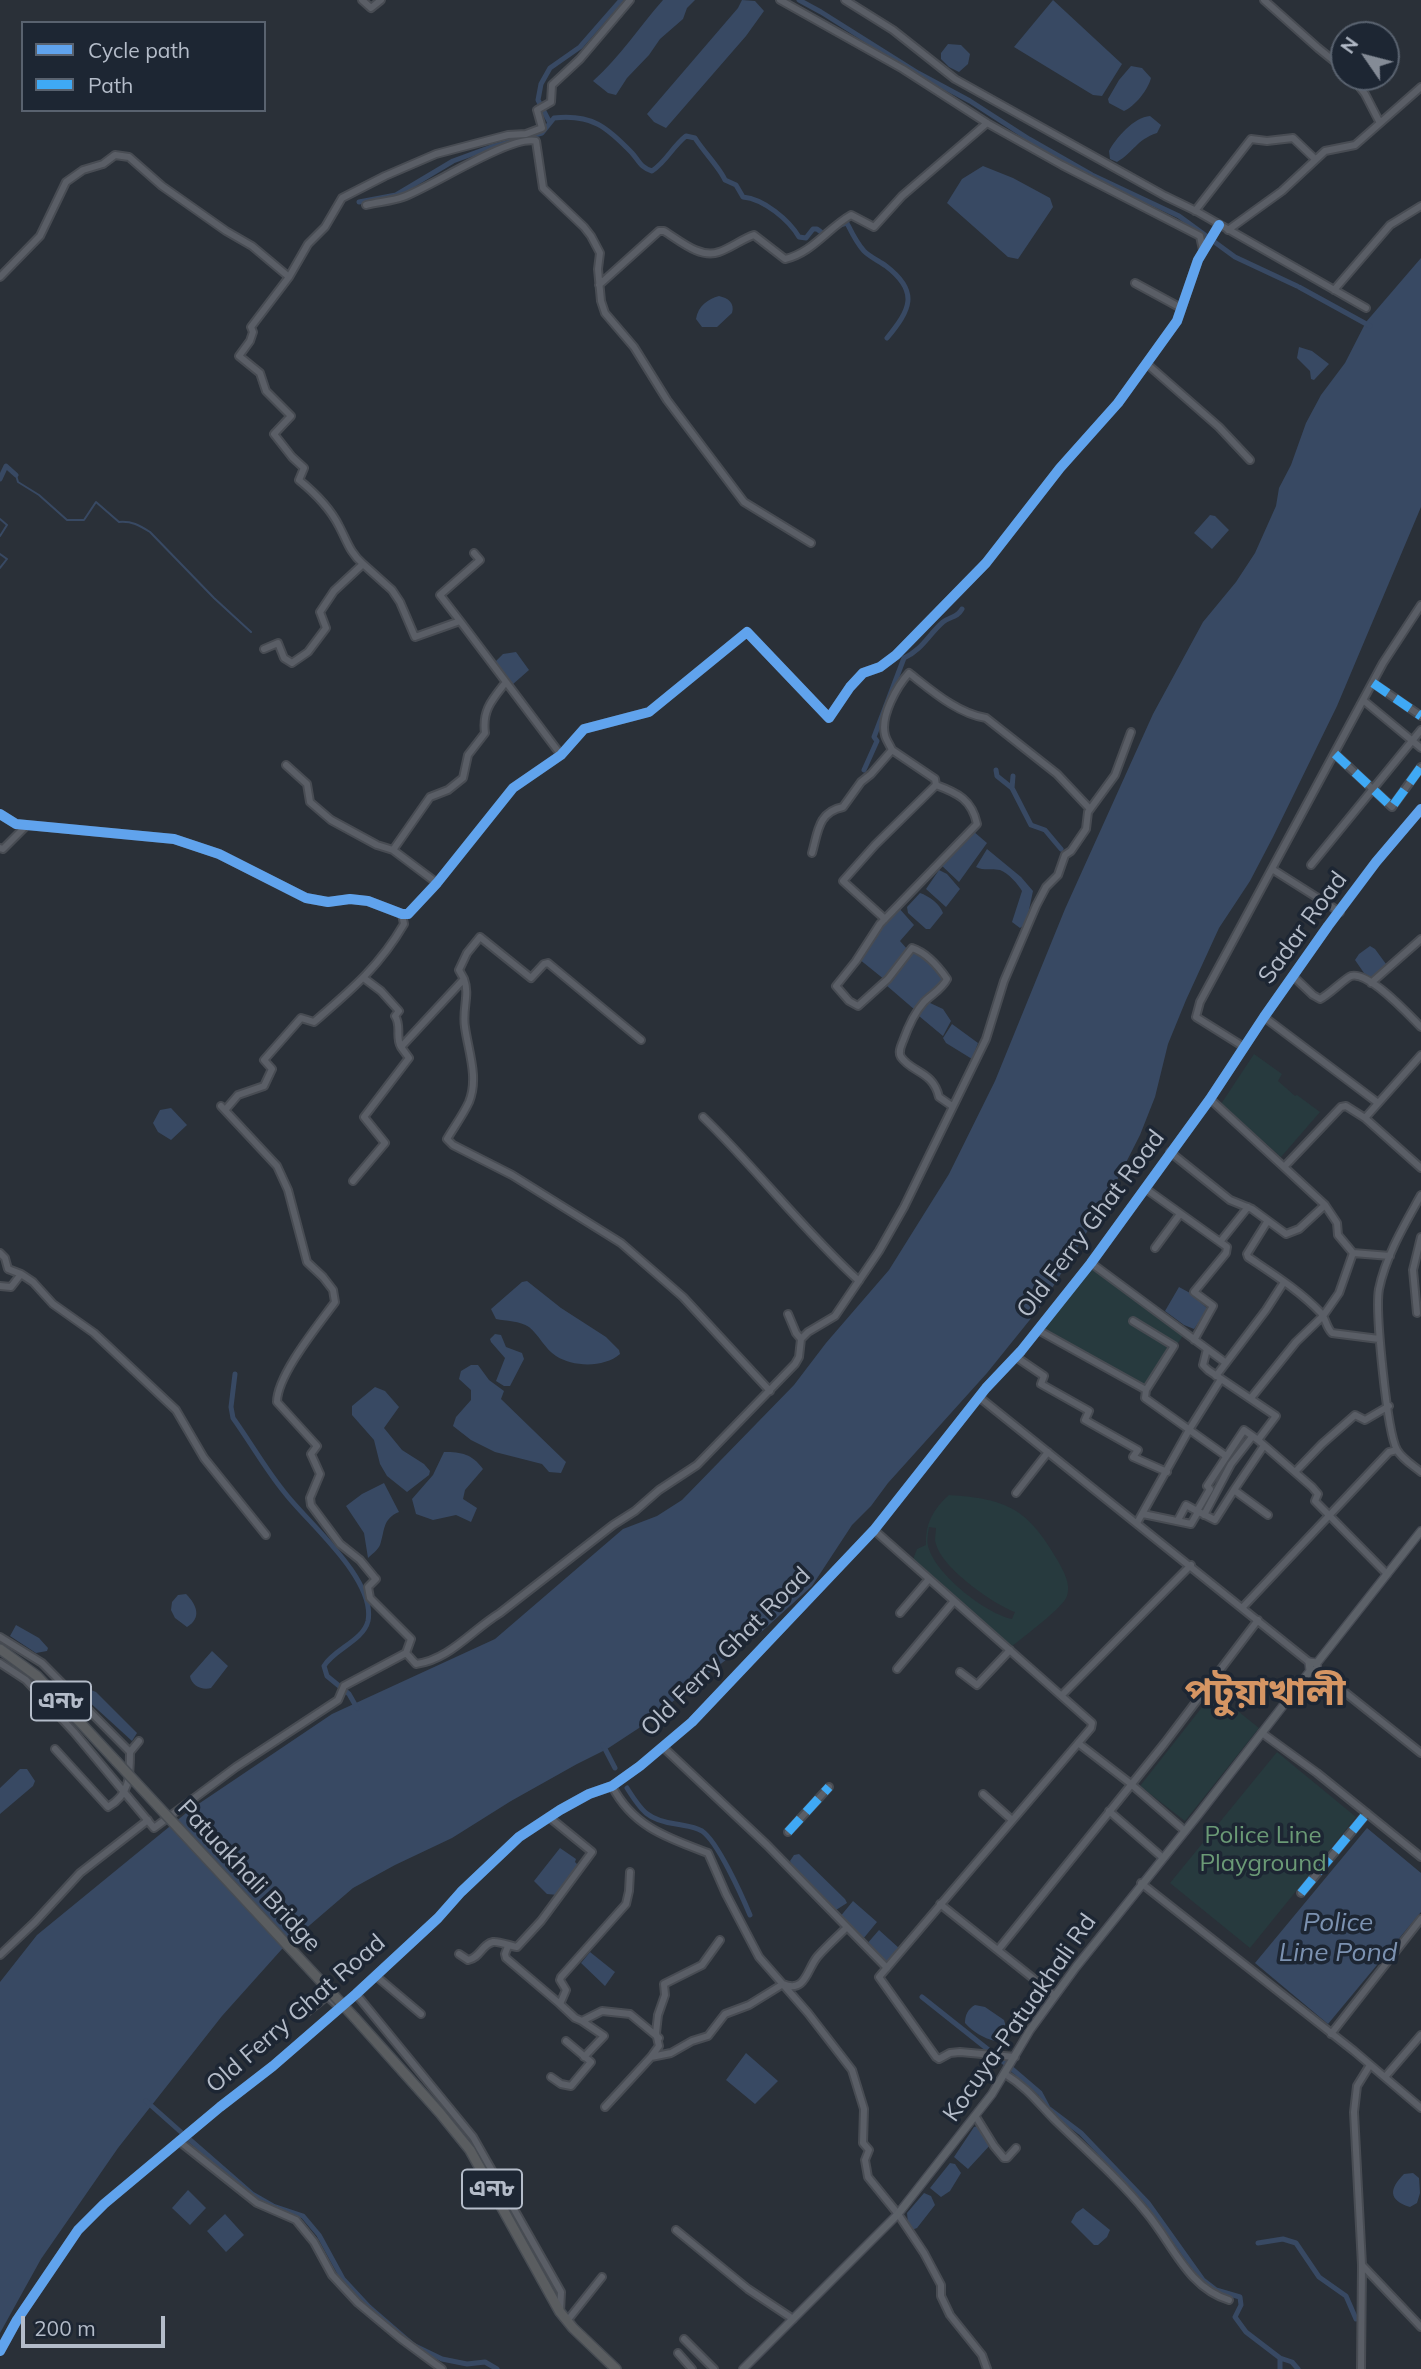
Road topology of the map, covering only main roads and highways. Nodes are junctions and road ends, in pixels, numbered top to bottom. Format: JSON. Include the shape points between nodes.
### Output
{"nodes":[{"id":1,"x":1421,"y":1531,"type":"edge"},
{"id":2,"x":0,"y":1649,"type":"edge"},
{"id":3,"x":616,"y":2369,"type":"edge"},
{"id":4,"x":743,"y":2369,"type":"edge"}],
"edges":[{"from":1,"to":4,"type":"main road","name":"Kocuya-Patuakhali Rd","via":[[1054,1995],[976,2117],[898,2214]]},
{"from":2,"to":3,"type":"highway","name":"Patuakhali Bridge","number":"এন৮","bridge":true,"via":[[37,1676],[432,2104],[470,2150],[560,2312]]}]}
